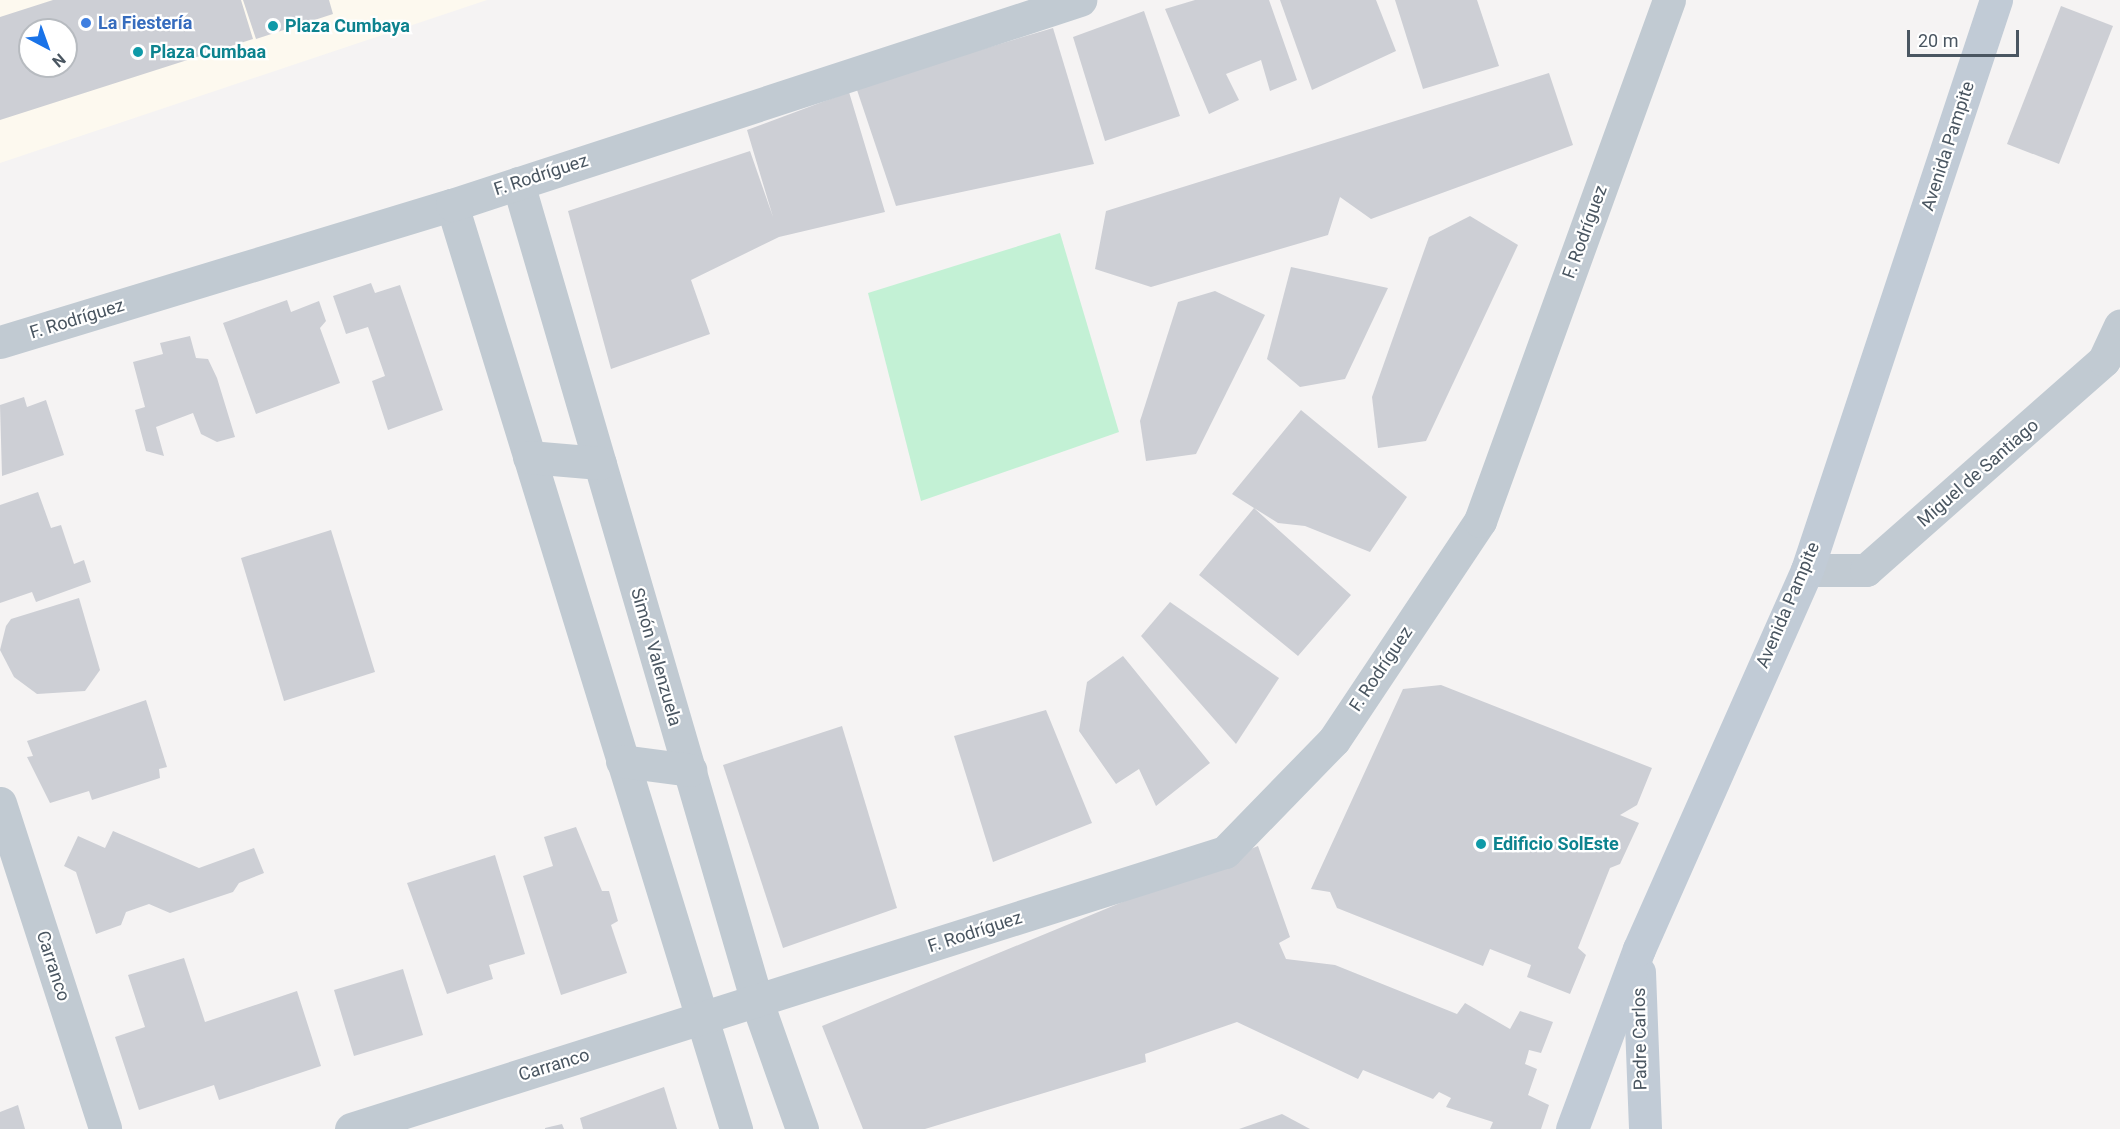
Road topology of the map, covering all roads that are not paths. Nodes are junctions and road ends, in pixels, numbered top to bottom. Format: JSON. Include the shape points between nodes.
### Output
{"nodes":[{"id":1,"x":1080,"y":0,"type":"edge"},
{"id":2,"x":1670,"y":0,"type":"edge"},
{"id":3,"x":1996,"y":0,"type":"edge"},
{"id":4,"x":518,"y":183,"type":"junction"},
{"id":5,"x":452,"y":205,"type":"junction"},
{"id":6,"x":2120,"y":326,"type":"edge"},
{"id":7,"x":0,"y":342,"type":"edge"},
{"id":8,"x":529,"y":457,"type":"junction"},
{"id":9,"x":600,"y":463,"type":"junction"},
{"id":10,"x":1807,"y":570,"type":"junction"},
{"id":11,"x":622,"y":761,"type":"junction"},
{"id":12,"x":690,"y":770,"type":"junction"},
{"id":13,"x":0,"y":803,"type":"edge"},
{"id":14,"x":1639,"y":949,"type":"junction"},
{"id":15,"x":757,"y":1002,"type":"junction"},
{"id":16,"x":700,"y":1020,"type":"junction"},
{"id":17,"x":105,"y":1129,"type":"edge"},
{"id":18,"x":351,"y":1129,"type":"edge"},
{"id":19,"x":736,"y":1129,"type":"edge"},
{"id":20,"x":802,"y":1129,"type":"edge"},
{"id":21,"x":1572,"y":1129,"type":"edge"},
{"id":22,"x":1645,"y":1129,"type":"edge"}],
"edges":[{"from":1,"to":4,"type":"street","name":"F. Rodríguez"},
{"from":2,"to":15,"type":"street","name":"F. Rodríguez","via":[[1480,520],[1334,740],[1225,852]]},
{"from":3,"to":10,"type":"street","name":"Avenida Pampite"},
{"from":4,"to":5,"type":"street","name":"F. Rodríguez"},
{"from":4,"to":9,"type":"street","name":"Simón Valenzuela"},
{"from":5,"to":7,"type":"street","name":"F. Rodríguez"},
{"from":5,"to":8,"type":"street"},
{"from":6,"to":10,"type":"street","name":"Miguel de Santiago","via":[[2104,360],[1866,570]]},
{"from":8,"to":9,"type":"street"},
{"from":8,"to":11,"type":"street"},
{"from":9,"to":12,"type":"street","name":"Simón Valenzuela"},
{"from":10,"to":14,"type":"street","name":"Avenida Pampite"},
{"from":11,"to":12,"type":"street"},
{"from":11,"to":16,"type":"street"},
{"from":12,"to":15,"type":"street","name":"Simón Valenzuela"},
{"from":13,"to":17,"type":"street","name":"Carranco"},
{"from":14,"to":21,"type":"street","name":"Avenida Pampite"},
{"from":14,"to":22,"type":"street","name":"Padre Carlos"},
{"from":15,"to":16,"type":"street","name":"Carranco"},
{"from":15,"to":20,"type":"street","name":"Simón Valenzuela"},
{"from":16,"to":18,"type":"street","name":"Carranco"},
{"from":16,"to":19,"type":"street"}]}
